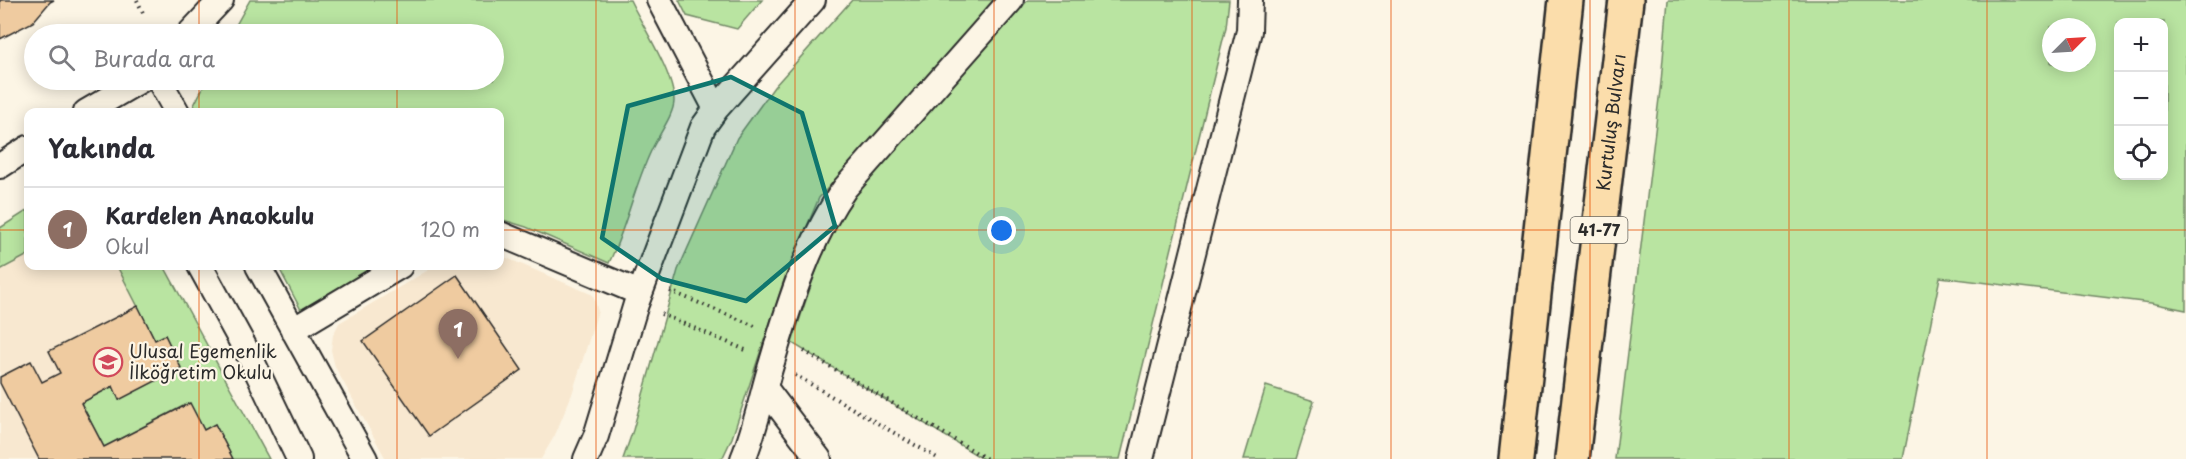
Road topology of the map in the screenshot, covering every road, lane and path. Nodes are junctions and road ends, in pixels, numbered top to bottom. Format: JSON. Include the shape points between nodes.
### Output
{"nodes":[{"id":1,"x":137,"y":0,"type":"edge"},
{"id":2,"x":221,"y":0,"type":"edge"},
{"id":3,"x":659,"y":0,"type":"edge"},
{"id":4,"x":813,"y":0,"type":"edge"},
{"id":5,"x":1011,"y":0,"type":"edge"},
{"id":6,"x":1250,"y":0,"type":"edge"},
{"id":7,"x":1566,"y":0,"type":"edge"},
{"id":8,"x":1626,"y":0,"type":"edge"},
{"id":9,"x":144,"y":15,"type":"dead end"},
{"id":10,"x":198,"y":24,"type":"edge"},
{"id":11,"x":129,"y":90,"type":"edge"},
{"id":12,"x":165,"y":90,"type":"edge"},
{"id":13,"x":111,"y":106,"type":"edge"},
{"id":14,"x":175,"y":108,"type":"edge"},
{"id":15,"x":716,"y":109,"type":"junction"},
{"id":16,"x":24,"y":151,"type":"edge"},
{"id":17,"x":0,"y":166,"type":"edge"},
{"id":18,"x":504,"y":236,"type":"edge"},
{"id":19,"x":202,"y":270,"type":"edge"},
{"id":20,"x":260,"y":270,"type":"edge"},
{"id":21,"x":393,"y":270,"type":"edge"},
{"id":22,"x":640,"y":293,"type":"junction"},
{"id":23,"x":293,"y":330,"type":"junction"},
{"id":24,"x":780,"y":337,"type":"junction"},
{"id":25,"x":772,"y":362,"type":"junction"},
{"id":26,"x":765,"y":388,"type":"junction"},
{"id":27,"x":299,"y":459,"type":"edge"},
{"id":28,"x":365,"y":459,"type":"edge"},
{"id":29,"x":586,"y":459,"type":"edge"},
{"id":30,"x":743,"y":459,"type":"edge"},
{"id":31,"x":819,"y":459,"type":"edge"},
{"id":32,"x":939,"y":459,"type":"edge"},
{"id":33,"x":987,"y":459,"type":"edge"},
{"id":34,"x":1141,"y":459,"type":"edge"},
{"id":35,"x":1516,"y":459,"type":"edge"},
{"id":36,"x":1572,"y":459,"type":"edge"}],
"edges":[{"from":1,"to":9,"type":"path"},
{"from":2,"to":10,"type":"street"},
{"from":3,"to":15,"type":"street"},
{"from":4,"to":15,"type":"street"},
{"from":5,"to":24,"type":"street","via":[[830,208]]},
{"from":6,"to":34,"type":"street","via":[[1249,31]]},
{"from":7,"to":35,"type":"highway"},
{"from":8,"to":36,"type":"highway","name":"Kurtuluş Bulvarı","number":"41-77"},
{"from":11,"to":13,"type":"street"},
{"from":12,"to":14,"type":"street"},
{"from":15,"to":22,"type":"street","via":[[696,142]]},
{"from":16,"to":17,"type":"street"},
{"from":18,"to":22,"type":"street"},
{"from":19,"to":27,"type":"street"},
{"from":20,"to":23,"type":"street"},
{"from":21,"to":23,"type":"street"},
{"from":22,"to":24,"type":"path"},
{"from":22,"to":25,"type":"path"},
{"from":22,"to":29,"type":"street"},
{"from":23,"to":28,"type":"street"},
{"from":24,"to":25,"type":"street"},
{"from":24,"to":33,"type":"path"},
{"from":25,"to":26,"type":"street"},
{"from":25,"to":32,"type":"path"},
{"from":26,"to":30,"type":"street"},
{"from":26,"to":31,"type":"street"}]}
